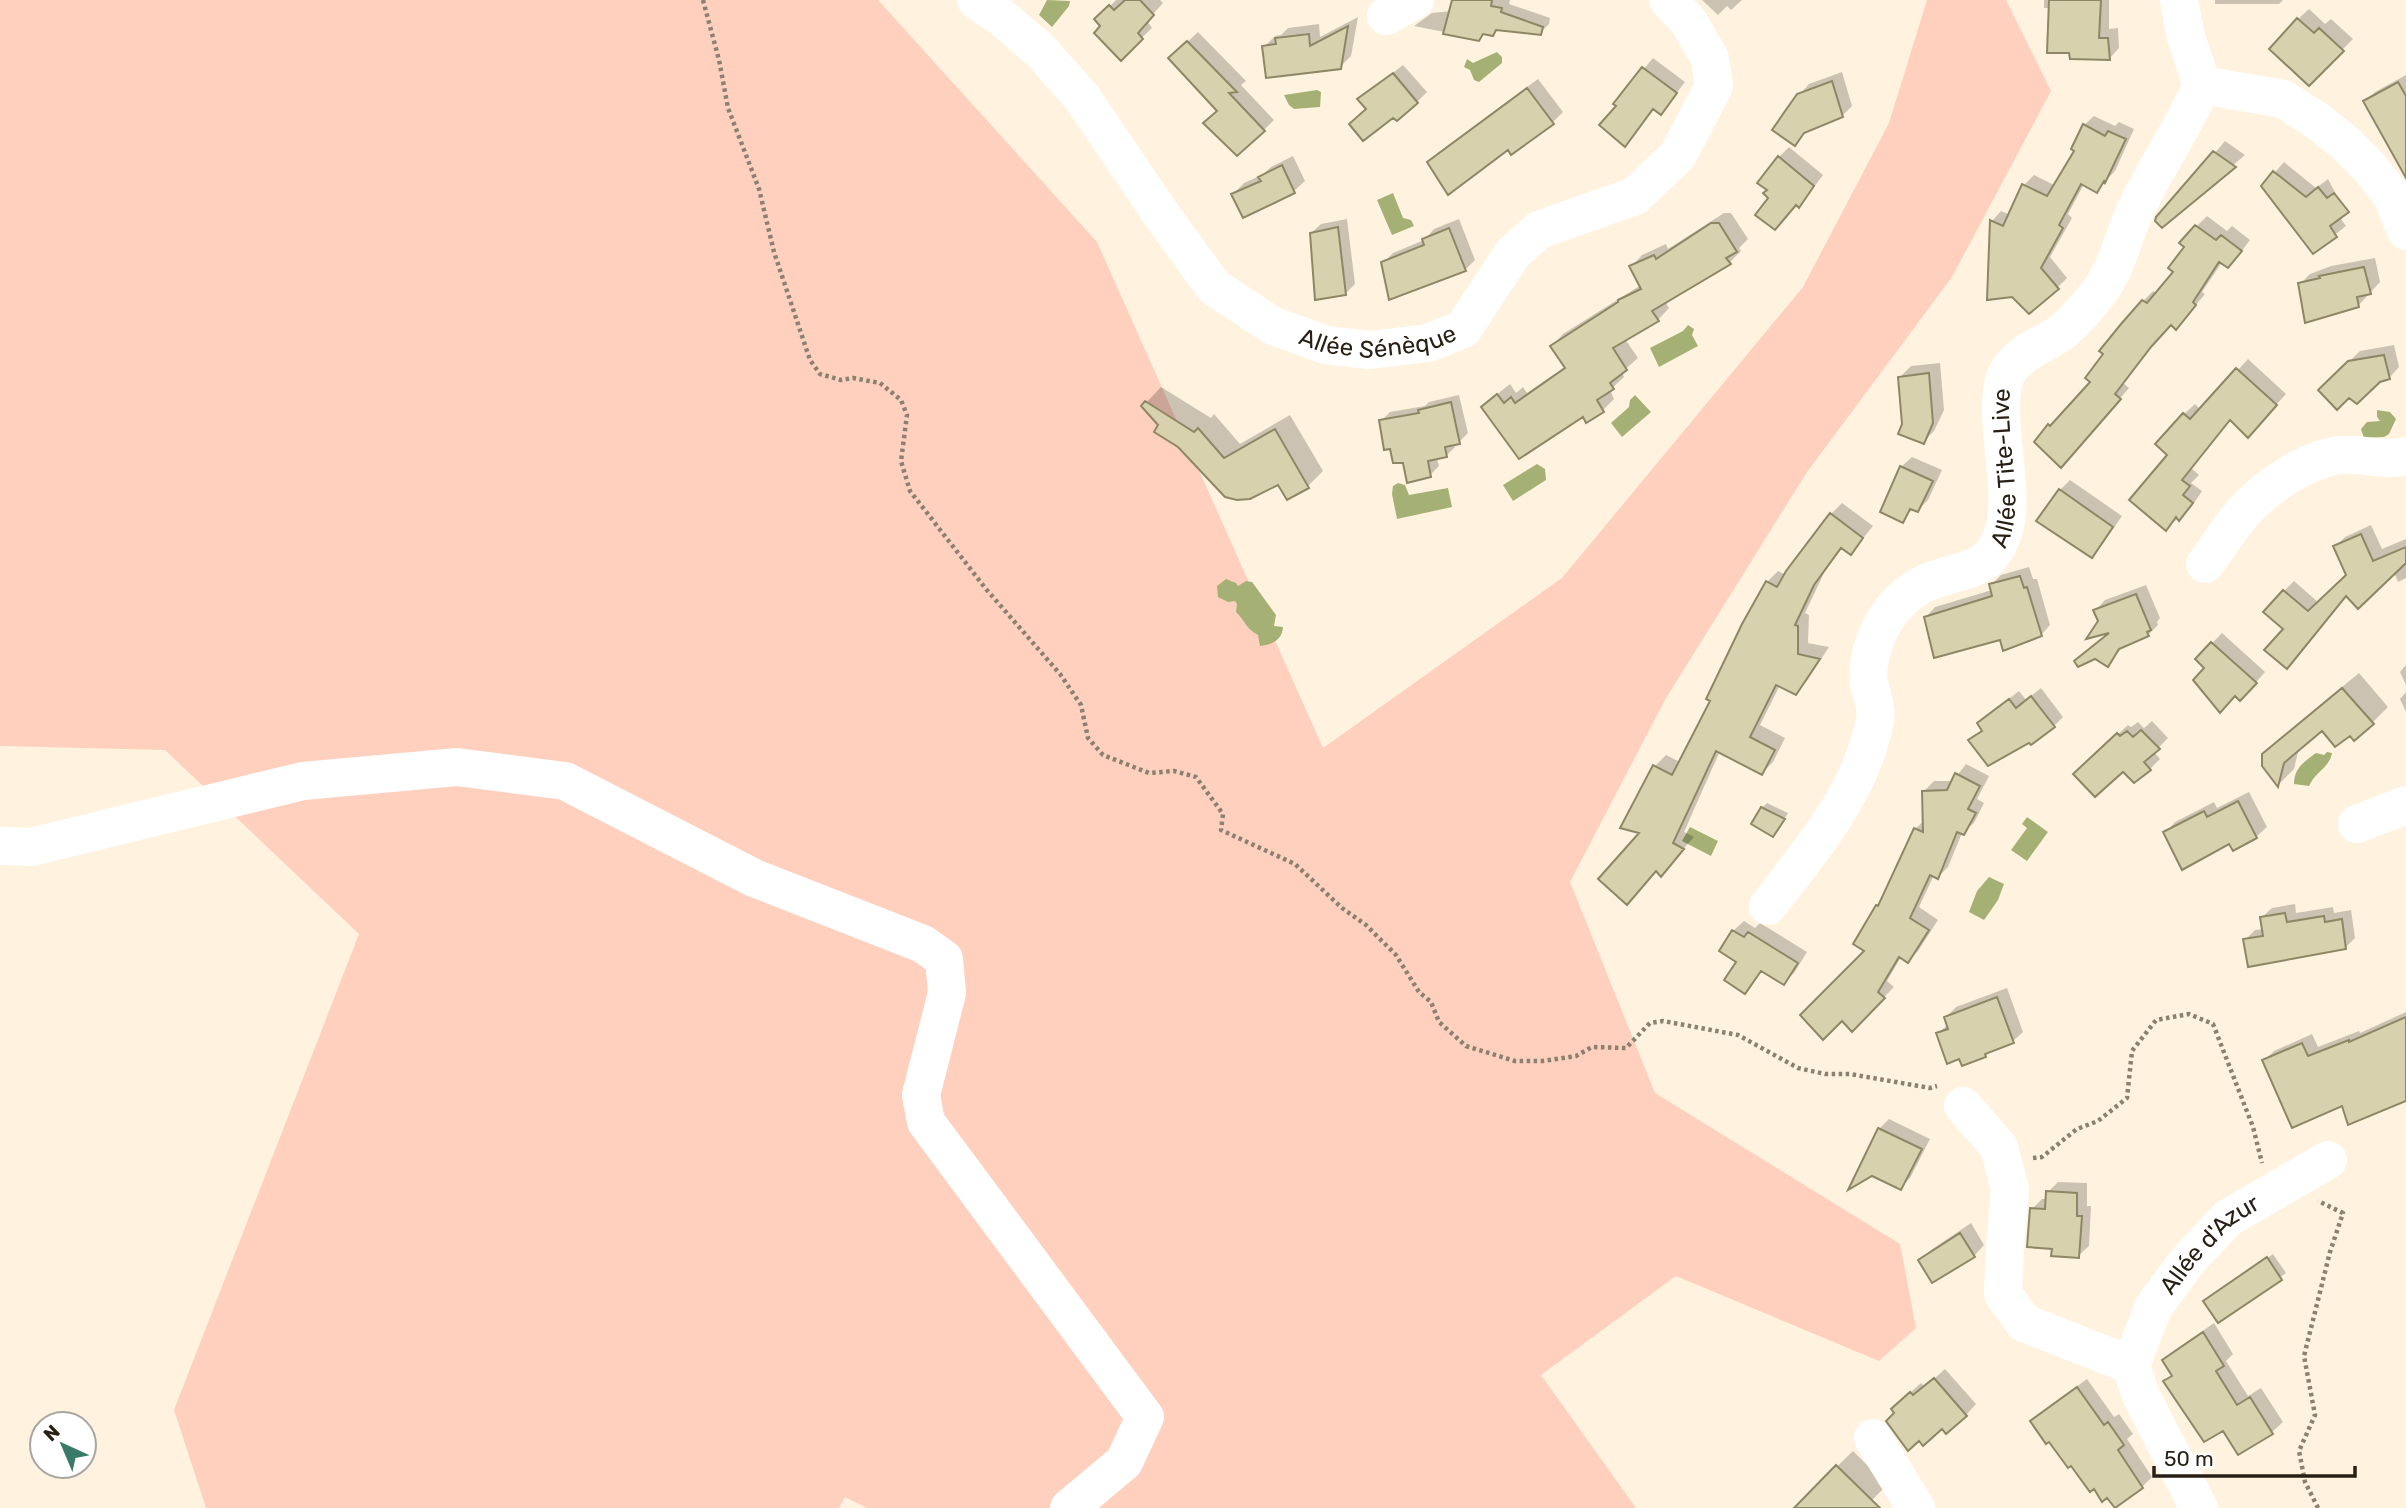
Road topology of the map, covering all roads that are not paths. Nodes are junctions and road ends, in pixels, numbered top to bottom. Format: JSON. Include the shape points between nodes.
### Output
{"nodes":[{"id":1,"x":976,"y":0,"type":"edge"},
{"id":2,"x":1668,"y":0,"type":"edge"},
{"id":3,"x":2179,"y":0,"type":"edge"},
{"id":4,"x":2202,"y":85,"type":"junction"},
{"id":5,"x":2406,"y":231,"type":"edge"},
{"id":6,"x":2406,"y":456,"type":"edge"},
{"id":7,"x":2205,"y":564,"type":"dead end"},
{"id":8,"x":2406,"y":805,"type":"edge"},
{"id":9,"x":2357,"y":824,"type":"dead end"},
{"id":10,"x":0,"y":846,"type":"edge"},
{"id":11,"x":1768,"y":906,"type":"dead end"},
{"id":12,"x":1964,"y":1106,"type":"road end"},
{"id":13,"x":2328,"y":1160,"type":"dead end"},
{"id":14,"x":2130,"y":1365,"type":"junction"},
{"id":15,"x":1873,"y":1438,"type":"dead end"},
{"id":16,"x":1069,"y":1508,"type":"edge"},
{"id":17,"x":1916,"y":1508,"type":"edge"},
{"id":18,"x":2199,"y":1508,"type":"edge"}],
"edges":[{"from":1,"to":2,"type":"street","name":"Allée Sénèque","via":[[1041,51],[1083,99],[1214,287],[1273,326],[1326,345],[1370,350],[1428,343],[1463,329],[1513,253],[1539,230],[1635,195],[1678,155],[1714,86],[1710,58],[1689,22]]},
{"from":3,"to":4,"type":"street"},
{"from":4,"to":5,"type":"street","via":[[2283,99],[2316,120],[2370,168],[2392,196]]},
{"from":4,"to":11,"type":"street","name":"Allée Tite-Live","via":[[2135,212],[2101,289],[2062,331],[2009,369],[2000,401],[2007,512],[1994,554],[1979,567],[1931,581],[1900,599],[1885,621],[1873,646],[1868,678],[1876,712],[1870,741],[1843,801]]},
{"from":6,"to":7,"type":"street","via":[[2391,460],[2341,455],[2315,461],[2250,505]]},
{"from":8,"to":9,"type":"street"},
{"from":10,"to":16,"type":"street","via":[[31,847],[303,781],[457,767],[565,781],[754,878],[923,944],[944,960],[947,993],[921,1095],[926,1122],[1144,1418],[1124,1462]]},
{"from":12,"to":14,"type":"street","via":[[1999,1146],[2010,1189],[2003,1294],[2024,1323]]},
{"from":13,"to":14,"type":"street","name":"Allée d'Azur","via":[[2228,1218],[2189,1258],[2154,1306]]},
{"from":14,"to":18,"type":"street","via":[[2141,1396]]},
{"from":15,"to":17,"type":"street"}]}
